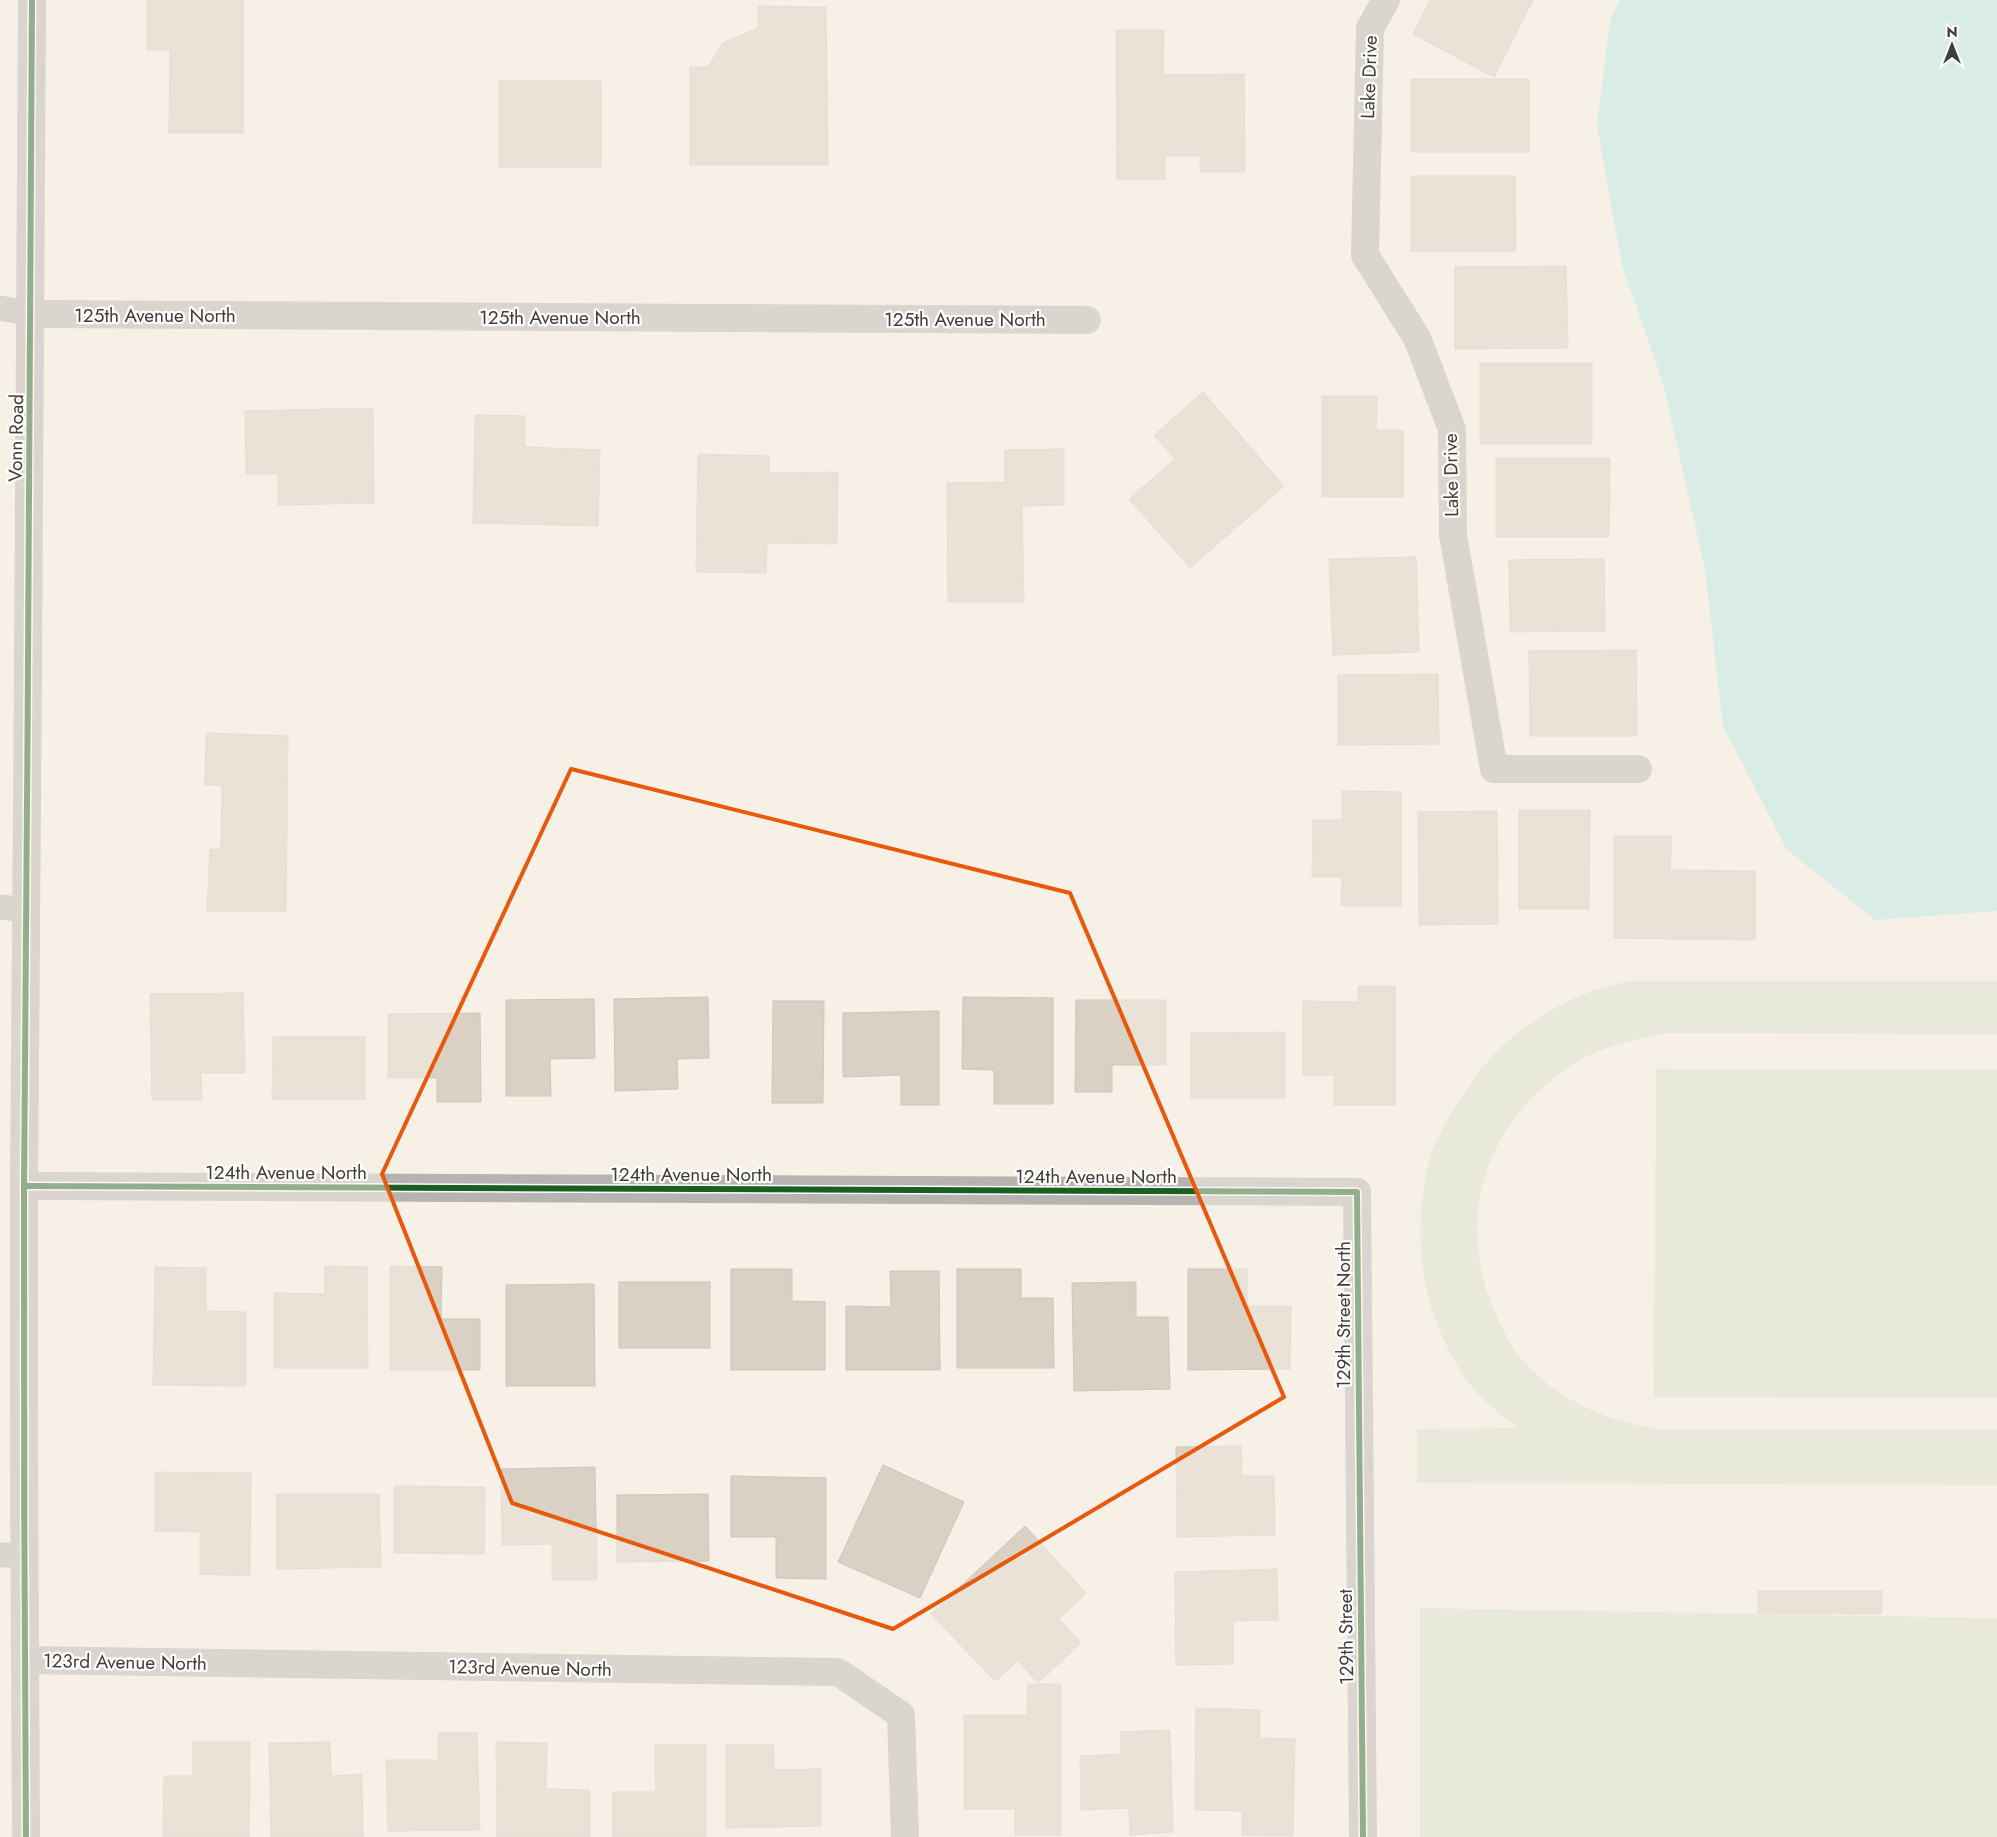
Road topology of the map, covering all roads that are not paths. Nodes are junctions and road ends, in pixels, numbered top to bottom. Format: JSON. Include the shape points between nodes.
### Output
{"nodes":[{"id":1,"x":32,"y":0,"type":"edge"},
{"id":2,"x":1386,"y":0,"type":"edge"},
{"id":3,"x":0,"y":308,"type":"edge"},
{"id":4,"x":32,"y":314,"type":"junction"},
{"id":5,"x":1087,"y":320,"type":"dead end"},
{"id":6,"x":1638,"y":769,"type":"dead end"},
{"id":7,"x":0,"y":907,"type":"edge"},
{"id":8,"x":27,"y":910,"type":"junction"},
{"id":9,"x":24,"y":1186,"type":"junction"},
{"id":10,"x":1357,"y":1192,"type":"joint"},
{"id":11,"x":1359,"y":1437,"type":"joint"},
{"id":12,"x":12,"y":1555,"type":"edge"},
{"id":13,"x":25,"y":1660,"type":"junction"},
{"id":14,"x":26,"y":1837,"type":"edge"},
{"id":15,"x":905,"y":1837,"type":"edge"},
{"id":16,"x":1363,"y":1837,"type":"edge"}],
"edges":[{"from":1,"to":4,"type":"street","name":"Vonn Road"},
{"from":2,"to":6,"type":"street","name":"Lake Drive","via":[[1370,28],[1365,255],[1417,338],[1452,429],[1453,534],[1494,769]]},
{"from":3,"to":4,"type":"lane"},
{"from":4,"to":5,"type":"street","name":"125th Avenue North"},
{"from":4,"to":8,"type":"street","name":"Vonn Road"},
{"from":7,"to":8,"type":"lane"},
{"from":8,"to":9,"type":"street","name":"Vonn Road"},
{"from":9,"to":10,"type":"street","name":"124th Avenue North"},
{"from":9,"to":12,"type":"street","name":"Vonn Road"},
{"from":10,"to":11,"type":"street","name":"129th Street North"},
{"from":11,"to":16,"type":"street","name":"129th Street"},
{"from":12,"to":13,"type":"street","name":"Vonn Road"},
{"from":13,"to":14,"type":"street","name":"Vonn Road"},
{"from":13,"to":15,"type":"street","name":"123rd Avenue North","via":[[838,1672],[901,1715]]}]}
